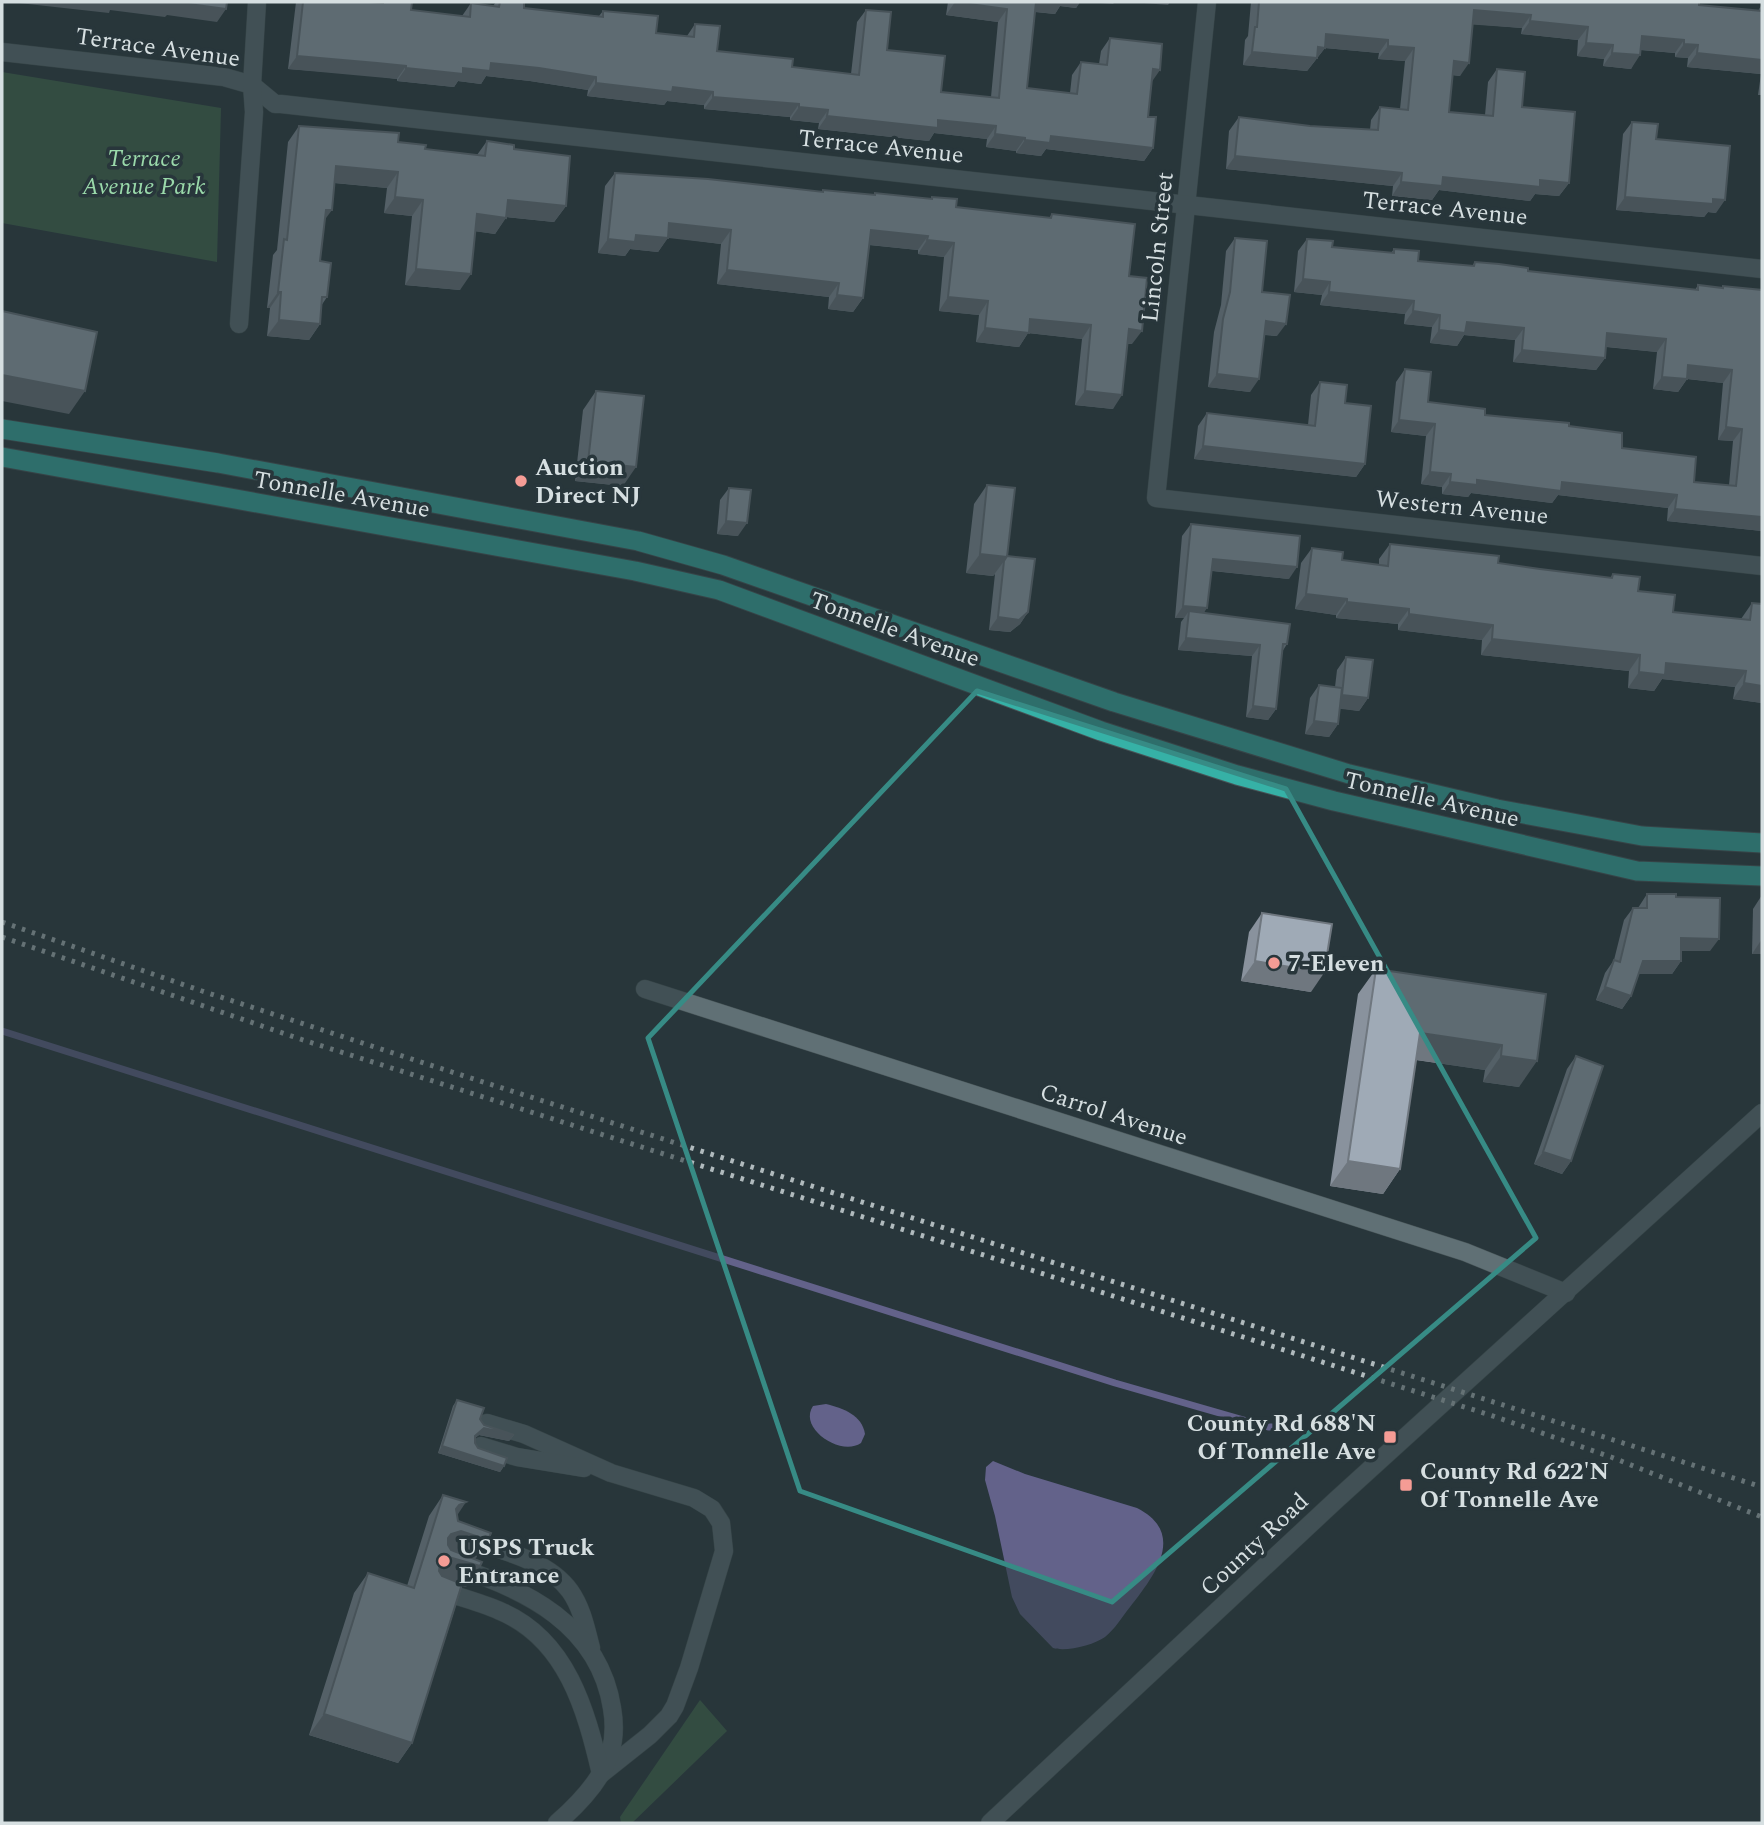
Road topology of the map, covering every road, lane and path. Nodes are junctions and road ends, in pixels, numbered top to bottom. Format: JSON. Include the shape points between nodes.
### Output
{"nodes":[{"id":1,"x":257,"y":2,"type":"edge"},
{"id":2,"x":1208,"y":2,"type":"edge"},
{"id":3,"x":2,"y":52,"type":"edge"},
{"id":4,"x":252,"y":85,"type":"junction"},
{"id":5,"x":1186,"y":204,"type":"junction"},
{"id":6,"x":1762,"y":269,"type":"edge"},
{"id":7,"x":239,"y":324,"type":"dead end"},
{"id":8,"x":2,"y":429,"type":"edge"},
{"id":9,"x":2,"y":457,"type":"edge"},
{"id":10,"x":1156,"y":498,"type":"joint"},
{"id":11,"x":1762,"y":566,"type":"edge"},
{"id":12,"x":1762,"y":843,"type":"edge"},
{"id":13,"x":1762,"y":876,"type":"edge"},
{"id":14,"x":645,"y":989,"type":"dead end"},
{"id":15,"x":1762,"y":1113,"type":"edge"},
{"id":16,"x":1762,"y":1128,"type":"edge"},
{"id":17,"x":1709,"y":1162,"type":"junction"},
{"id":18,"x":1566,"y":1293,"type":"junction"},
{"id":19,"x":487,"y":1423,"type":"edge"},
{"id":20,"x":481,"y":1446,"type":"edge"},
{"id":21,"x":611,"y":1473,"type":"junction"},
{"id":22,"x":452,"y":1534,"type":"edge"},
{"id":23,"x":444,"y":1563,"type":"edge"},
{"id":24,"x":436,"y":1590,"type":"edge"},
{"id":25,"x":592,"y":1651,"type":"junction"},
{"id":26,"x":601,"y":1774,"type":"junction"},
{"id":27,"x":557,"y":1823,"type":"edge"},
{"id":28,"x":990,"y":1823,"type":"edge"}],
"edges":[{"from":1,"to":4,"type":"street"},
{"from":2,"to":5,"type":"street","name":"Lincoln Street"},
{"from":3,"to":4,"type":"street","name":"Terrace Avenue","via":[[224,76]]},
{"from":4,"to":5,"type":"street","name":"Terrace Avenue","via":[[281,104]]},
{"from":4,"to":7,"type":"street"},
{"from":5,"to":6,"type":"street","name":"Terrace Avenue"},
{"from":5,"to":10,"type":"street","name":"Lincoln Street"},
{"from":8,"to":12,"type":"highway","name":"Tonnelle Avenue","via":[[218,463],[638,541],[723,565],[1114,702],[1349,774],[1497,809],[1642,836]]},
{"from":9,"to":13,"type":"highway","name":"Tonnelle Avenue","via":[[719,590],[1101,731],[1237,775],[1637,871]]},
{"from":10,"to":11,"type":"street","name":"Western Avenue"},
{"from":14,"to":18,"type":"street","name":"Carrol Avenue","via":[[1465,1252]]},
{"from":15,"to":17,"type":"street","name":"County Road"},
{"from":16,"to":17,"type":"street","name":"County Road"},
{"from":17,"to":18,"type":"street","name":"County Road"},
{"from":18,"to":28,"type":"street","name":"County Road"},
{"from":19,"to":21,"type":"street","via":[[524,1434]]},
{"from":20,"to":21,"type":"street"},
{"from":21,"to":26,"type":"street","via":[[704,1503],[718,1515],[724,1551],[689,1668],[669,1716]]},
{"from":22,"to":25,"type":"street","via":[[530,1561],[562,1581],[578,1604]]},
{"from":23,"to":25,"type":"street","via":[[535,1600]]},
{"from":24,"to":26,"type":"street","via":[[511,1616],[552,1649],[579,1695]]},
{"from":25,"to":26,"type":"street","via":[[603,1674],[614,1722],[613,1742]]},
{"from":26,"to":27,"type":"street"}]}
